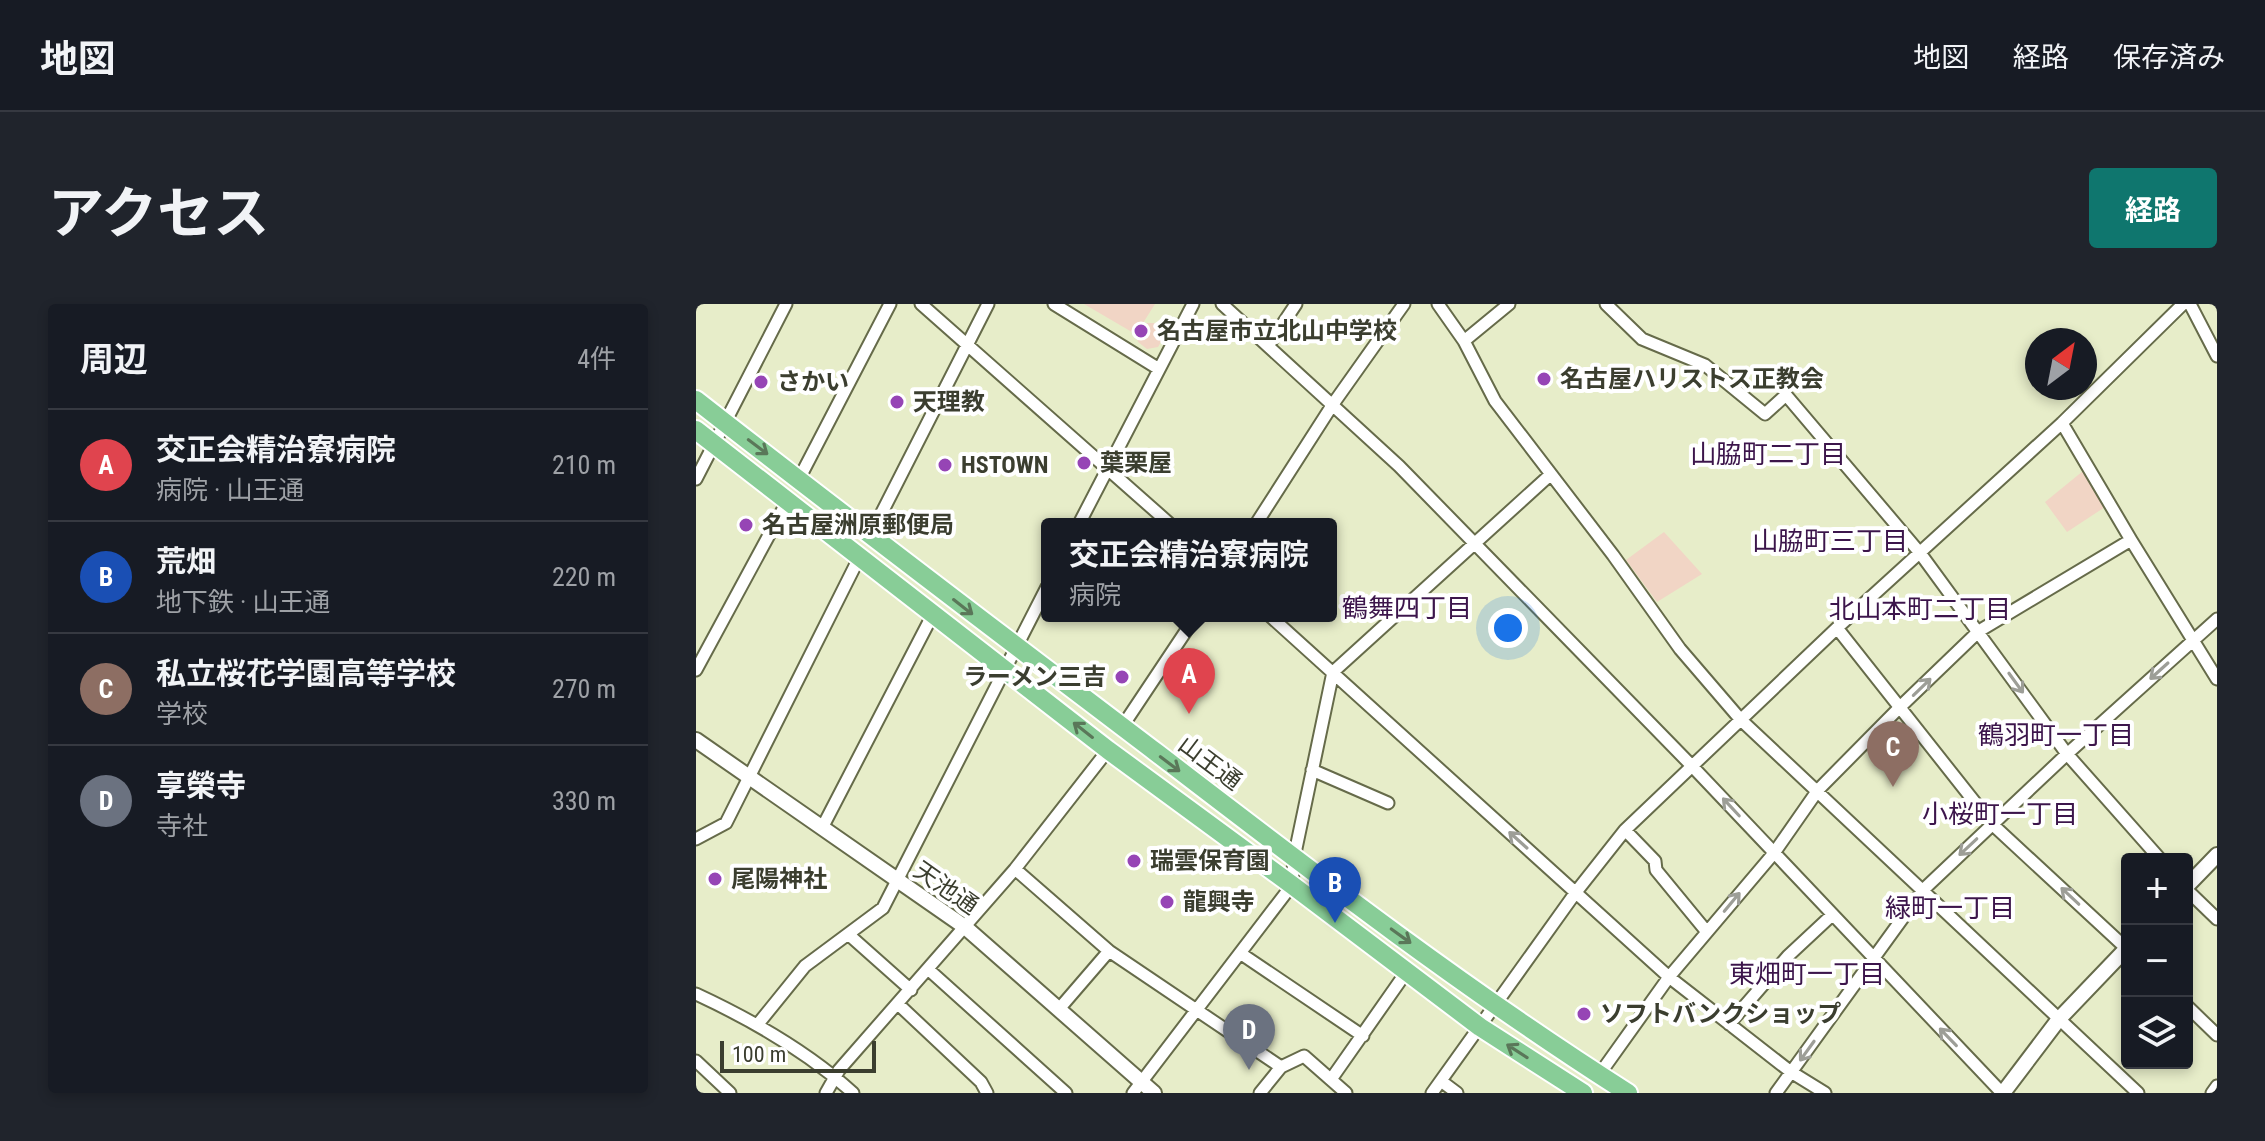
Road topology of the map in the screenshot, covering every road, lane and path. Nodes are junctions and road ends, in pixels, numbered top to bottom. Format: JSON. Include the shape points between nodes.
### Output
{"nodes":[{"id":1,"x":786,"y":304,"type":"edge"},
{"id":2,"x":890,"y":304,"type":"edge"},
{"id":3,"x":921,"y":304,"type":"edge"},
{"id":4,"x":988,"y":304,"type":"edge"},
{"id":5,"x":1054,"y":304,"type":"edge"},
{"id":6,"x":1193,"y":304,"type":"edge"},
{"id":7,"x":1222,"y":304,"type":"edge"},
{"id":8,"x":1296,"y":304,"type":"edge"},
{"id":9,"x":1404,"y":304,"type":"edge"},
{"id":10,"x":1438,"y":304,"type":"edge"},
{"id":11,"x":1509,"y":304,"type":"edge"},
{"id":12,"x":1606,"y":304,"type":"edge"},
{"id":13,"x":2183,"y":304,"type":"edge"},
{"id":14,"x":2190,"y":304,"type":"edge"},
{"id":15,"x":1464,"y":341,"type":"junction"},
{"id":16,"x":967,"y":345,"type":"junction"},
{"id":17,"x":1268,"y":346,"type":"junction"},
{"id":18,"x":2217,"y":356,"type":"edge"},
{"id":19,"x":1159,"y":369,"type":"junction"},
{"id":20,"x":696,"y":400,"type":"edge"},
{"id":21,"x":1333,"y":404,"type":"junction"},
{"id":22,"x":725,"y":423,"type":"junction"},
{"id":23,"x":2062,"y":423,"type":"junction"},
{"id":24,"x":696,"y":430,"type":"edge"},
{"id":25,"x":714,"y":443,"type":"junction"},
{"id":26,"x":1106,"y":469,"type":"junction"},
{"id":27,"x":1550,"y":475,"type":"junction"},
{"id":28,"x":696,"y":479,"type":"edge"},
{"id":29,"x":799,"y":479,"type":"junction"},
{"id":30,"x":788,"y":500,"type":"junction"},
{"id":31,"x":1082,"y":518,"type":"edge"},
{"id":32,"x":1163,"y":518,"type":"edge"},
{"id":33,"x":1260,"y":518,"type":"edge"},
{"id":34,"x":871,"y":534,"type":"junction"},
{"id":35,"x":2131,"y":540,"type":"junction"},
{"id":36,"x":1473,"y":544,"type":"junction"},
{"id":37,"x":1920,"y":553,"type":"junction"},
{"id":38,"x":860,"y":556,"type":"junction"},
{"id":39,"x":1041,"y":599,"type":"edge"},
{"id":40,"x":933,"y":614,"type":"junction"},
{"id":41,"x":2217,"y":619,"type":"edge"},
{"id":42,"x":1192,"y":622,"type":"edge"},
{"id":43,"x":1277,"y":622,"type":"edge"},
{"id":44,"x":1837,"y":628,"type":"junction"},
{"id":45,"x":1979,"y":631,"type":"junction"},
{"id":46,"x":2193,"y":641,"type":"junction"},
{"id":47,"x":1016,"y":647,"type":"junction"},
{"id":48,"x":1004,"y":669,"type":"junction"},
{"id":49,"x":696,"y":670,"type":"edge"},
{"id":50,"x":1333,"y":672,"type":"junction"},
{"id":51,"x":2217,"y":679,"type":"edge"},
{"id":52,"x":1900,"y":707,"type":"junction"},
{"id":53,"x":1741,"y":720,"type":"junction"},
{"id":54,"x":1122,"y":727,"type":"junction"},
{"id":55,"x":696,"y":740,"type":"edge"},
{"id":56,"x":1108,"y":750,"type":"junction"},
{"id":57,"x":2067,"y":754,"type":"junction"},
{"id":58,"x":1691,"y":765,"type":"junction"},
{"id":59,"x":1312,"y":770,"type":"junction"},
{"id":60,"x":747,"y":776,"type":"junction"},
{"id":61,"x":1818,"y":790,"type":"junction"},
{"id":62,"x":1388,"y":803,"type":"dead end"},
{"id":63,"x":1992,"y":824,"type":"junction"},
{"id":64,"x":822,"y":828,"type":"junction"},
{"id":65,"x":1625,"y":830,"type":"junction"},
{"id":66,"x":696,"y":839,"type":"edge"},
{"id":67,"x":1774,"y":853,"type":"junction"},
{"id":68,"x":2155,"y":853,"type":"edge"},
{"id":69,"x":2217,"y":855,"type":"edge"},
{"id":70,"x":1294,"y":858,"type":"junction"},
{"id":71,"x":1015,"y":869,"type":"junction"},
{"id":72,"x":898,"y":880,"type":"junction"},
{"id":73,"x":2193,"y":881,"type":"edge"},
{"id":74,"x":1292,"y":885,"type":"junction"},
{"id":75,"x":1923,"y":890,"type":"junction"},
{"id":76,"x":1576,"y":892,"type":"junction"},
{"id":77,"x":2193,"y":894,"type":"edge"},
{"id":78,"x":1832,"y":915,"type":"junction"},
{"id":79,"x":2217,"y":919,"type":"edge"},
{"id":80,"x":965,"y":927,"type":"junction"},
{"id":81,"x":1707,"y":932,"type":"junction"},
{"id":82,"x":848,"y":934,"type":"junction"},
{"id":83,"x":2121,"y":942,"type":"edge"},
{"id":84,"x":1109,"y":951,"type":"junction"},
{"id":85,"x":1240,"y":953,"type":"junction"},
{"id":86,"x":2121,"y":954,"type":"edge"},
{"id":87,"x":1873,"y":959,"type":"junction"},
{"id":88,"x":929,"y":970,"type":"junction"},
{"id":89,"x":1407,"y":971,"type":"junction"},
{"id":90,"x":1669,"y":977,"type":"junction"},
{"id":91,"x":911,"y":990,"type":"junction"},
{"id":92,"x":696,"y":994,"type":"edge"},
{"id":93,"x":898,"y":1004,"type":"junction"},
{"id":94,"x":1494,"y":1006,"type":"junction"},
{"id":95,"x":1059,"y":1009,"type":"junction"},
{"id":96,"x":1196,"y":1010,"type":"junction"},
{"id":97,"x":2193,"y":1012,"type":"edge"},
{"id":98,"x":2059,"y":1019,"type":"junction"},
{"id":99,"x":758,"y":1024,"type":"junction"},
{"id":100,"x":1729,"y":1024,"type":"junction"},
{"id":101,"x":1480,"y":1027,"type":"junction"},
{"id":102,"x":2217,"y":1035,"type":"edge"},
{"id":103,"x":1363,"y":1036,"type":"junction"},
{"id":104,"x":696,"y":1061,"type":"edge"},
{"id":105,"x":1281,"y":1067,"type":"junction"},
{"id":106,"x":1791,"y":1072,"type":"junction"},
{"id":107,"x":1599,"y":1075,"type":"junction"},
{"id":108,"x":835,"y":1076,"type":"junction"},
{"id":109,"x":1332,"y":1078,"type":"junction"},
{"id":110,"x":1441,"y":1081,"type":"junction"},
{"id":111,"x":2217,"y":1086,"type":"edge"},
{"id":112,"x":1137,"y":1087,"type":"edge"},
{"id":113,"x":1578,"y":1092,"type":"edge"},
{"id":114,"x":730,"y":1093,"type":"edge"},
{"id":115,"x":826,"y":1093,"type":"edge"},
{"id":116,"x":853,"y":1093,"type":"edge"},
{"id":117,"x":987,"y":1093,"type":"edge"},
{"id":118,"x":1066,"y":1093,"type":"edge"},
{"id":119,"x":1154,"y":1093,"type":"edge"},
{"id":120,"x":1260,"y":1093,"type":"edge"},
{"id":121,"x":1346,"y":1093,"type":"edge"},
{"id":122,"x":1432,"y":1093,"type":"edge"},
{"id":123,"x":1457,"y":1093,"type":"edge"},
{"id":124,"x":1628,"y":1093,"type":"edge"},
{"id":125,"x":1776,"y":1093,"type":"edge"},
{"id":126,"x":1825,"y":1093,"type":"edge"},
{"id":127,"x":2002,"y":1093,"type":"edge"},
{"id":128,"x":2138,"y":1093,"type":"edge"},
{"id":129,"x":2212,"y":1093,"type":"edge"}],
"edges":[{"from":1,"to":22,"type":"street"},
{"from":2,"to":29,"type":"street"},
{"from":3,"to":16,"type":"street"},
{"from":4,"to":16,"type":"street"},
{"from":5,"to":19,"type":"street"},
{"from":6,"to":19,"type":"street"},
{"from":7,"to":17,"type":"street"},
{"from":8,"to":17,"type":"street"},
{"from":9,"to":21,"type":"street"},
{"from":10,"to":15,"type":"street"},
{"from":11,"to":15,"type":"street"},
{"from":12,"to":37,"type":"street","via":[[1642,339],[1705,365],[1765,414],[1786,395]]},
{"from":13,"to":23,"type":"street"},
{"from":14,"to":18,"type":"street"},
{"from":15,"to":27,"type":"street","via":[[1495,401]]},
{"from":16,"to":26,"type":"street"},
{"from":16,"to":34,"type":"street"},
{"from":17,"to":21,"type":"street"},
{"from":19,"to":26,"type":"street"},
{"from":20,"to":22,"type":"main road","name":"山王通"},
{"from":21,"to":33,"type":"street"},
{"from":21,"to":36,"type":"street"},
{"from":22,"to":25,"type":"street"},
{"from":22,"to":29,"type":"main road","name":"山王通","one_way":true},
{"from":23,"to":35,"type":"street"},
{"from":23,"to":37,"type":"street"},
{"from":24,"to":25,"type":"main road","name":"山王通"},
{"from":25,"to":28,"type":"street"},
{"from":25,"to":30,"type":"main road","name":"山王通"},
{"from":26,"to":31,"type":"street"},
{"from":26,"to":32,"type":"street"},
{"from":27,"to":36,"type":"street"},
{"from":27,"to":53,"type":"street","via":[[1680,649]]},
{"from":29,"to":34,"type":"main road","name":"山王通"},
{"from":30,"to":38,"type":"main road","name":"山王通"},
{"from":30,"to":49,"type":"street"},
{"from":34,"to":47,"type":"main road","name":"山王通","one_way":true},
{"from":35,"to":45,"type":"street"},
{"from":35,"to":46,"type":"street"},
{"from":36,"to":50,"type":"street"},
{"from":36,"to":58,"type":"street"},
{"from":37,"to":44,"type":"street"},
{"from":37,"to":45,"type":"street"},
{"from":38,"to":40,"type":"main road","name":"山王通"},
{"from":38,"to":60,"type":"street"},
{"from":39,"to":47,"type":"street"},
{"from":40,"to":48,"type":"main road","name":"山王通"},
{"from":40,"to":64,"type":"street"},
{"from":41,"to":46,"type":"street"},
{"from":42,"to":54,"type":"street"},
{"from":43,"to":50,"type":"street"},
{"from":44,"to":52,"type":"street"},
{"from":44,"to":53,"type":"street"},
{"from":52,"to":45,"type":"street","one_way":true},
{"from":45,"to":57,"type":"street","one_way":true},
{"from":46,"to":51,"type":"street"},
{"from":46,"to":57,"type":"street","one_way":true},
{"from":47,"to":48,"type":"street"},
{"from":47,"to":54,"type":"main road","name":"山王通"},
{"from":56,"to":48,"type":"main road","name":"山王通","one_way":true},
{"from":48,"to":72,"type":"street"},
{"from":50,"to":59,"type":"street"},
{"from":76,"to":50,"type":"street","one_way":true},
{"from":52,"to":61,"type":"street"},
{"from":52,"to":63,"type":"street"},
{"from":53,"to":58,"type":"street"},
{"from":53,"to":61,"type":"street"},
{"from":54,"to":70,"type":"main road","name":"山王通","one_way":true},
{"from":55,"to":60,"type":"street","name":"天池通"},
{"from":56,"to":71,"type":"street"},
{"from":56,"to":74,"type":"main road","name":"山王通"},
{"from":57,"to":63,"type":"street"},
{"from":57,"to":68,"type":"street"},
{"from":58,"to":65,"type":"street"},
{"from":67,"to":58,"type":"street","one_way":true},
{"from":59,"to":62,"type":"street"},
{"from":59,"to":70,"type":"street"},
{"from":60,"to":64,"type":"street","name":"天池通"},
{"from":60,"to":66,"type":"street","via":[[726,823]]},
{"from":61,"to":67,"type":"street"},
{"from":61,"to":75,"type":"street"},
{"from":63,"to":75,"type":"street","one_way":true},
{"from":83,"to":63,"type":"street","one_way":true},
{"from":64,"to":72,"type":"street","name":"天池通"},
{"from":65,"to":76,"type":"street"},
{"from":65,"to":81,"type":"street"},
{"from":67,"to":78,"type":"street"},
{"from":81,"to":67,"type":"street","one_way":true},
{"from":69,"to":73,"type":"street"},
{"from":70,"to":74,"type":"street"},
{"from":70,"to":94,"type":"main road","name":"山王通","one_way":true},
{"from":71,"to":80,"type":"street"},
{"from":71,"to":84,"type":"street"},
{"from":72,"to":80,"type":"street","name":"天池通"},
{"from":72,"to":82,"type":"street","via":[[883,908]]},
{"from":74,"to":85,"type":"street"},
{"from":74,"to":89,"type":"main road","name":"山王通"},
{"from":75,"to":87,"type":"street"},
{"from":75,"to":98,"type":"street"},
{"from":76,"to":90,"type":"street"},
{"from":76,"to":94,"type":"street"},
{"from":77,"to":79,"type":"street"},
{"from":78,"to":87,"type":"street"},
{"from":78,"to":100,"type":"street"},
{"from":80,"to":88,"type":"street"},
{"from":80,"to":95,"type":"street","name":"天池通"},
{"from":81,"to":90,"type":"street"},
{"from":82,"to":91,"type":"street"},
{"from":82,"to":99,"type":"street","via":[[805,966]]},
{"from":84,"to":95,"type":"street"},
{"from":84,"to":96,"type":"street"},
{"from":85,"to":96,"type":"street"},
{"from":85,"to":103,"type":"street"},
{"from":86,"to":98,"type":"street"},
{"from":87,"to":106,"type":"street","one_way":true},
{"from":127,"to":87,"type":"street","one_way":true},
{"from":88,"to":91,"type":"street"},
{"from":88,"to":118,"type":"street"},
{"from":89,"to":101,"type":"main road","name":"山王通"},
{"from":89,"to":103,"type":"street"},
{"from":90,"to":100,"type":"street"},
{"from":90,"to":107,"type":"street"},
{"from":91,"to":93,"type":"street"},
{"from":92,"to":99,"type":"street"},
{"from":93,"to":108,"type":"street"},
{"from":93,"to":117,"type":"street"},
{"from":94,"to":101,"type":"street"},
{"from":94,"to":107,"type":"main road","name":"山王通"},
{"from":95,"to":112,"type":"street","name":"天池通"},
{"from":96,"to":105,"type":"street"},
{"from":96,"to":112,"type":"street"},
{"from":97,"to":102,"type":"street"},
{"from":98,"to":127,"type":"street"},
{"from":98,"to":128,"type":"street"},
{"from":99,"to":108,"type":"street"},
{"from":100,"to":106,"type":"street"},
{"from":101,"to":110,"type":"street"},
{"from":113,"to":101,"type":"main road","name":"山王通","one_way":true},
{"from":103,"to":109,"type":"street"},
{"from":104,"to":114,"type":"street"},
{"from":105,"to":109,"type":"street","via":[[1304,1056]]},
{"from":105,"to":120,"type":"street"},
{"from":106,"to":125,"type":"street"},
{"from":106,"to":126,"type":"street"},
{"from":107,"to":124,"type":"main road","name":"山王通"},
{"from":108,"to":115,"type":"street"},
{"from":108,"to":116,"type":"street"},
{"from":109,"to":121,"type":"street"},
{"from":110,"to":122,"type":"street"},
{"from":110,"to":123,"type":"street"},
{"from":111,"to":129,"type":"street"},
{"from":112,"to":119,"type":"street","name":"天池通"}]}
